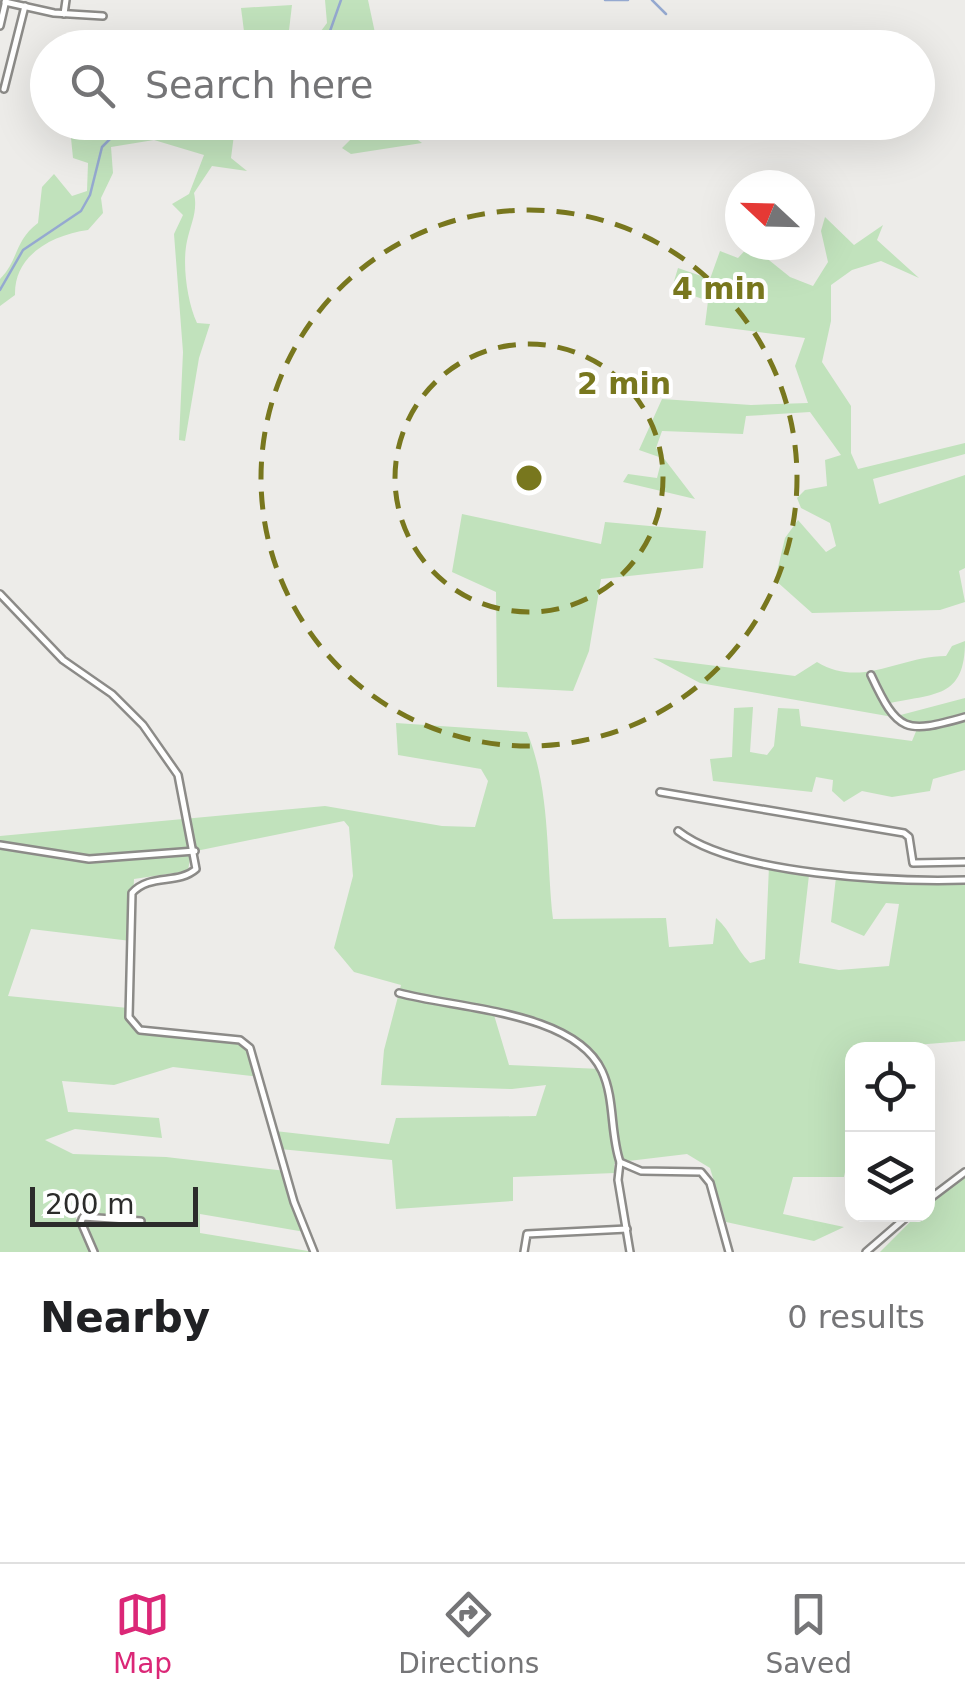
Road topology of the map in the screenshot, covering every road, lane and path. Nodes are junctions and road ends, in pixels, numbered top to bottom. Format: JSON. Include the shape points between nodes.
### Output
{"nodes":[{"id":1,"x":66,"y":0,"type":"edge"},
{"id":2,"x":6,"y":1,"type":"edge"},
{"id":3,"x":25,"y":6,"type":"junction"},
{"id":4,"x":64,"y":14,"type":"junction"},
{"id":5,"x":103,"y":16,"type":"dead end"},
{"id":6,"x":0,"y":26,"type":"edge"},
{"id":7,"x":4,"y":88,"type":"dead end"},
{"id":8,"x":0,"y":594,"type":"edge"},
{"id":9,"x":871,"y":675,"type":"dead end"},
{"id":10,"x":965,"y":717,"type":"edge"},
{"id":11,"x":660,"y":792,"type":"dead end"},
{"id":12,"x":678,"y":831,"type":"dead end"},
{"id":13,"x":0,"y":845,"type":"edge"},
{"id":14,"x":195,"y":851,"type":"junction"},
{"id":15,"x":965,"y":862,"type":"edge"},
{"id":16,"x":965,"y":880,"type":"edge"},
{"id":17,"x":399,"y":993,"type":"dead end"},
{"id":18,"x":620,"y":1162,"type":"junction"},
{"id":19,"x":965,"y":1172,"type":"edge"},
{"id":20,"x":935,"y":1195,"type":"edge"},
{"id":21,"x":141,"y":1221,"type":"dead end"},
{"id":22,"x":901,"y":1222,"type":"edge"},
{"id":23,"x":627,"y":1229,"type":"junction"},
{"id":24,"x":94,"y":1252,"type":"edge"},
{"id":25,"x":314,"y":1252,"type":"edge"},
{"id":26,"x":524,"y":1252,"type":"edge"},
{"id":27,"x":630,"y":1252,"type":"edge"},
{"id":28,"x":730,"y":1252,"type":"edge"},
{"id":29,"x":866,"y":1252,"type":"edge"}],
"edges":[{"from":1,"to":4,"type":"street"},
{"from":2,"to":3,"type":"street"},
{"from":2,"to":6,"type":"street"},
{"from":3,"to":4,"type":"street"},
{"from":3,"to":7,"type":"street"},
{"from":4,"to":5,"type":"street"},
{"from":8,"to":14,"type":"street","via":[[63,660],[143,725],[178,775]]},
{"from":9,"to":10,"type":"street","via":[[903,725],[931,728]]},
{"from":11,"to":15,"type":"street","via":[[904,833],[914,863]]},
{"from":12,"to":16,"type":"street","via":[[702,846],[790,869],[900,882]]},
{"from":13,"to":14,"type":"street","via":[[89,859]]},
{"from":14,"to":25,"type":"street","via":[[192,874],[148,880],[130,896],[129,1017],[140,1030],[240,1040],[253,1053]]},
{"from":17,"to":18,"type":"street","via":[[540,1023],[580,1041],[605,1078]]},
{"from":18,"to":23,"type":"street"},
{"from":18,"to":28,"type":"street","via":[[640,1171],[692,1169],[710,1183]]},
{"from":19,"to":20,"type":"street"},
{"from":21,"to":24,"type":"street","via":[[83,1217]]},
{"from":22,"to":29,"type":"street"},
{"from":23,"to":26,"type":"street","via":[[527,1234]]},
{"from":23,"to":27,"type":"street"}]}
